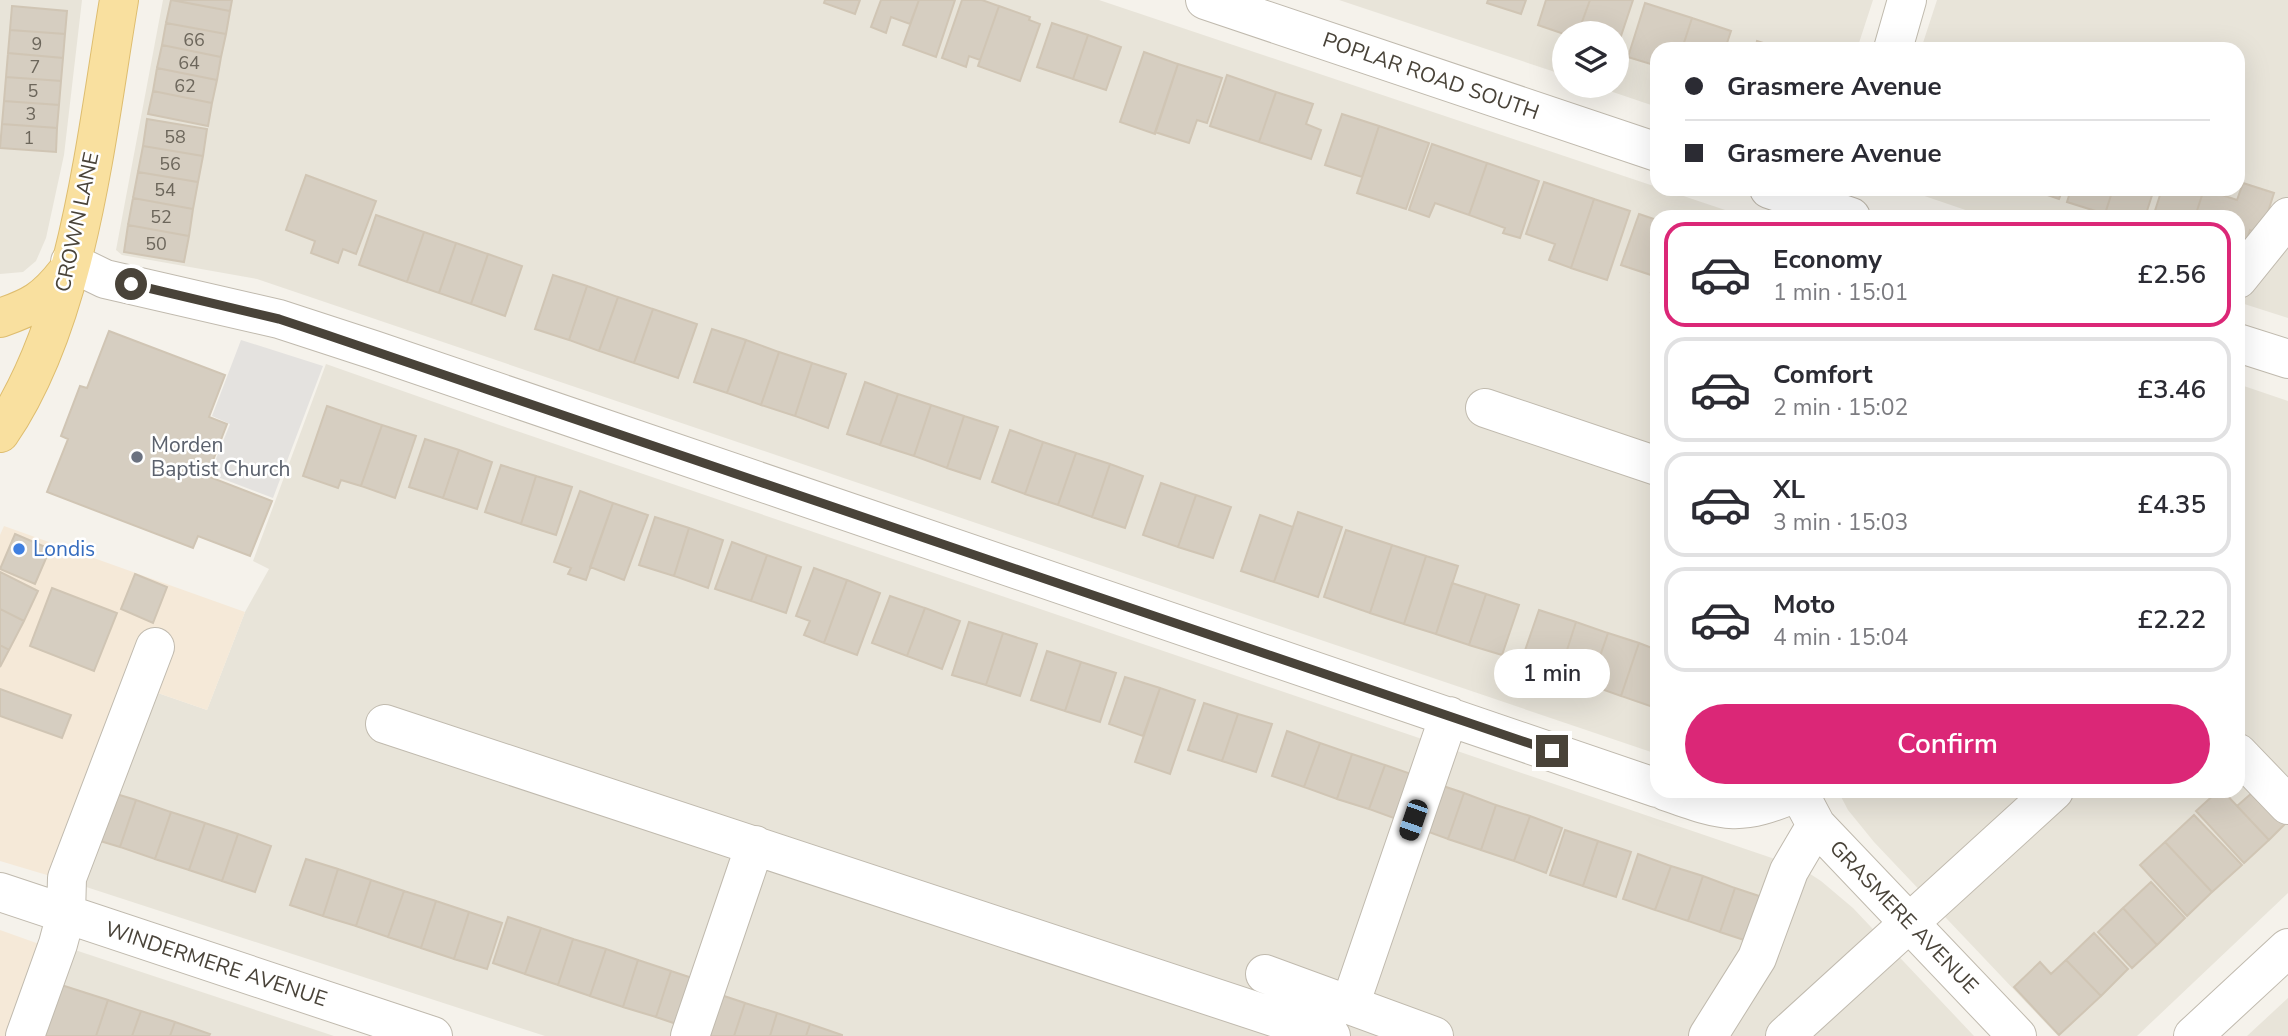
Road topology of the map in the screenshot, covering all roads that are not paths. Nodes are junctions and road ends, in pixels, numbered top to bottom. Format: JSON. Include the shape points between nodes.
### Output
{"nodes":[{"id":1,"x":119,"y":0,"type":"edge"},
{"id":2,"x":1205,"y":0,"type":"edge"},
{"id":3,"x":1908,"y":0,"type":"edge"},
{"id":4,"x":1895,"y":42,"type":"edge"},
{"id":5,"x":1650,"y":150,"type":"edge"},
{"id":6,"x":1799,"y":196,"type":"edge"},
{"id":7,"x":1843,"y":206,"type":"edge"},
{"id":8,"x":2288,"y":217,"type":"edge"},
{"id":9,"x":69,"y":267,"type":"junction"},
{"id":10,"x":2245,"y":270,"type":"edge"},
{"id":11,"x":0,"y":318,"type":"edge"},
{"id":12,"x":2245,"y":345,"type":"edge"},
{"id":13,"x":2288,"y":359,"type":"edge"},
{"id":14,"x":1485,"y":408,"type":"dead end"},
{"id":15,"x":0,"y":433,"type":"edge"},
{"id":16,"x":1650,"y":464,"type":"edge"},
{"id":17,"x":155,"y":647,"type":"dead end"},
{"id":18,"x":1449,"y":716,"type":"junction"},
{"id":19,"x":386,"y":724,"type":"dead end"},
{"id":20,"x":2245,"y":760,"type":"edge"},
{"id":21,"x":1650,"y":786,"type":"edge"},
{"id":22,"x":1685,"y":798,"type":"edge"},
{"id":23,"x":2046,"y":798,"type":"edge"},
{"id":24,"x":1804,"y":803,"type":"edge"},
{"id":25,"x":2288,"y":805,"type":"edge"},
{"id":26,"x":755,"y":845,"type":"junction"},
{"id":27,"x":0,"y":892,"type":"edge"},
{"id":28,"x":66,"y":914,"type":"junction"},
{"id":29,"x":1909,"y":922,"type":"junction"},
{"id":30,"x":2288,"y":948,"type":"edge"},
{"id":31,"x":1265,"y":974,"type":"dead end"},
{"id":32,"x":1340,"y":1021,"type":"edge"},
{"id":33,"x":25,"y":1036,"type":"edge"},
{"id":34,"x":433,"y":1036,"type":"edge"},
{"id":35,"x":690,"y":1036,"type":"edge"},
{"id":36,"x":1434,"y":1036,"type":"edge"},
{"id":37,"x":1708,"y":1036,"type":"edge"},
{"id":38,"x":1785,"y":1036,"type":"edge"},
{"id":39,"x":2017,"y":1036,"type":"edge"},
{"id":40,"x":2193,"y":1036,"type":"edge"}],
"edges":[{"from":1,"to":9,"type":"main road","name":"CROWN LANE"},
{"from":2,"to":5,"type":"street","name":"POPLAR ROAD SOUTH"},
{"from":3,"to":4,"type":"street"},
{"from":6,"to":7,"type":"street"},
{"from":8,"to":10,"type":"street"},
{"from":9,"to":11,"type":"main road","via":[[49,294],[30,308]]},
{"from":9,"to":15,"type":"main road","name":"CROWN LANE","via":[[33,375]]},
{"from":9,"to":18,"type":"street","via":[[279,319],[363,346]]},
{"from":12,"to":13,"type":"street"},
{"from":14,"to":16,"type":"street"},
{"from":17,"to":28,"type":"street","via":[[67,878]]},
{"from":18,"to":21,"type":"street"},
{"from":18,"to":32,"type":"street"},
{"from":19,"to":26,"type":"street"},
{"from":20,"to":25,"type":"street"},
{"from":22,"to":24,"type":"street","via":[[1735,811]]},
{"from":23,"to":29,"type":"street"},
{"from":24,"to":29,"type":"street","name":"GRASMERE AVENUE"},
{"from":24,"to":37,"type":"street","via":[[1790,871],[1757,958]]},
{"from":26,"to":32,"type":"street"},
{"from":26,"to":35,"type":"street"},
{"from":27,"to":28,"type":"street","name":"WINDERMERE AVENUE"},
{"from":28,"to":33,"type":"street"},
{"from":28,"to":34,"type":"street","name":"WINDERMERE AVENUE"},
{"from":29,"to":38,"type":"street"},
{"from":29,"to":39,"type":"street","name":"GRASMERE AVENUE"},
{"from":30,"to":40,"type":"street"},
{"from":31,"to":32,"type":"street"},
{"from":32,"to":36,"type":"street"}]}
